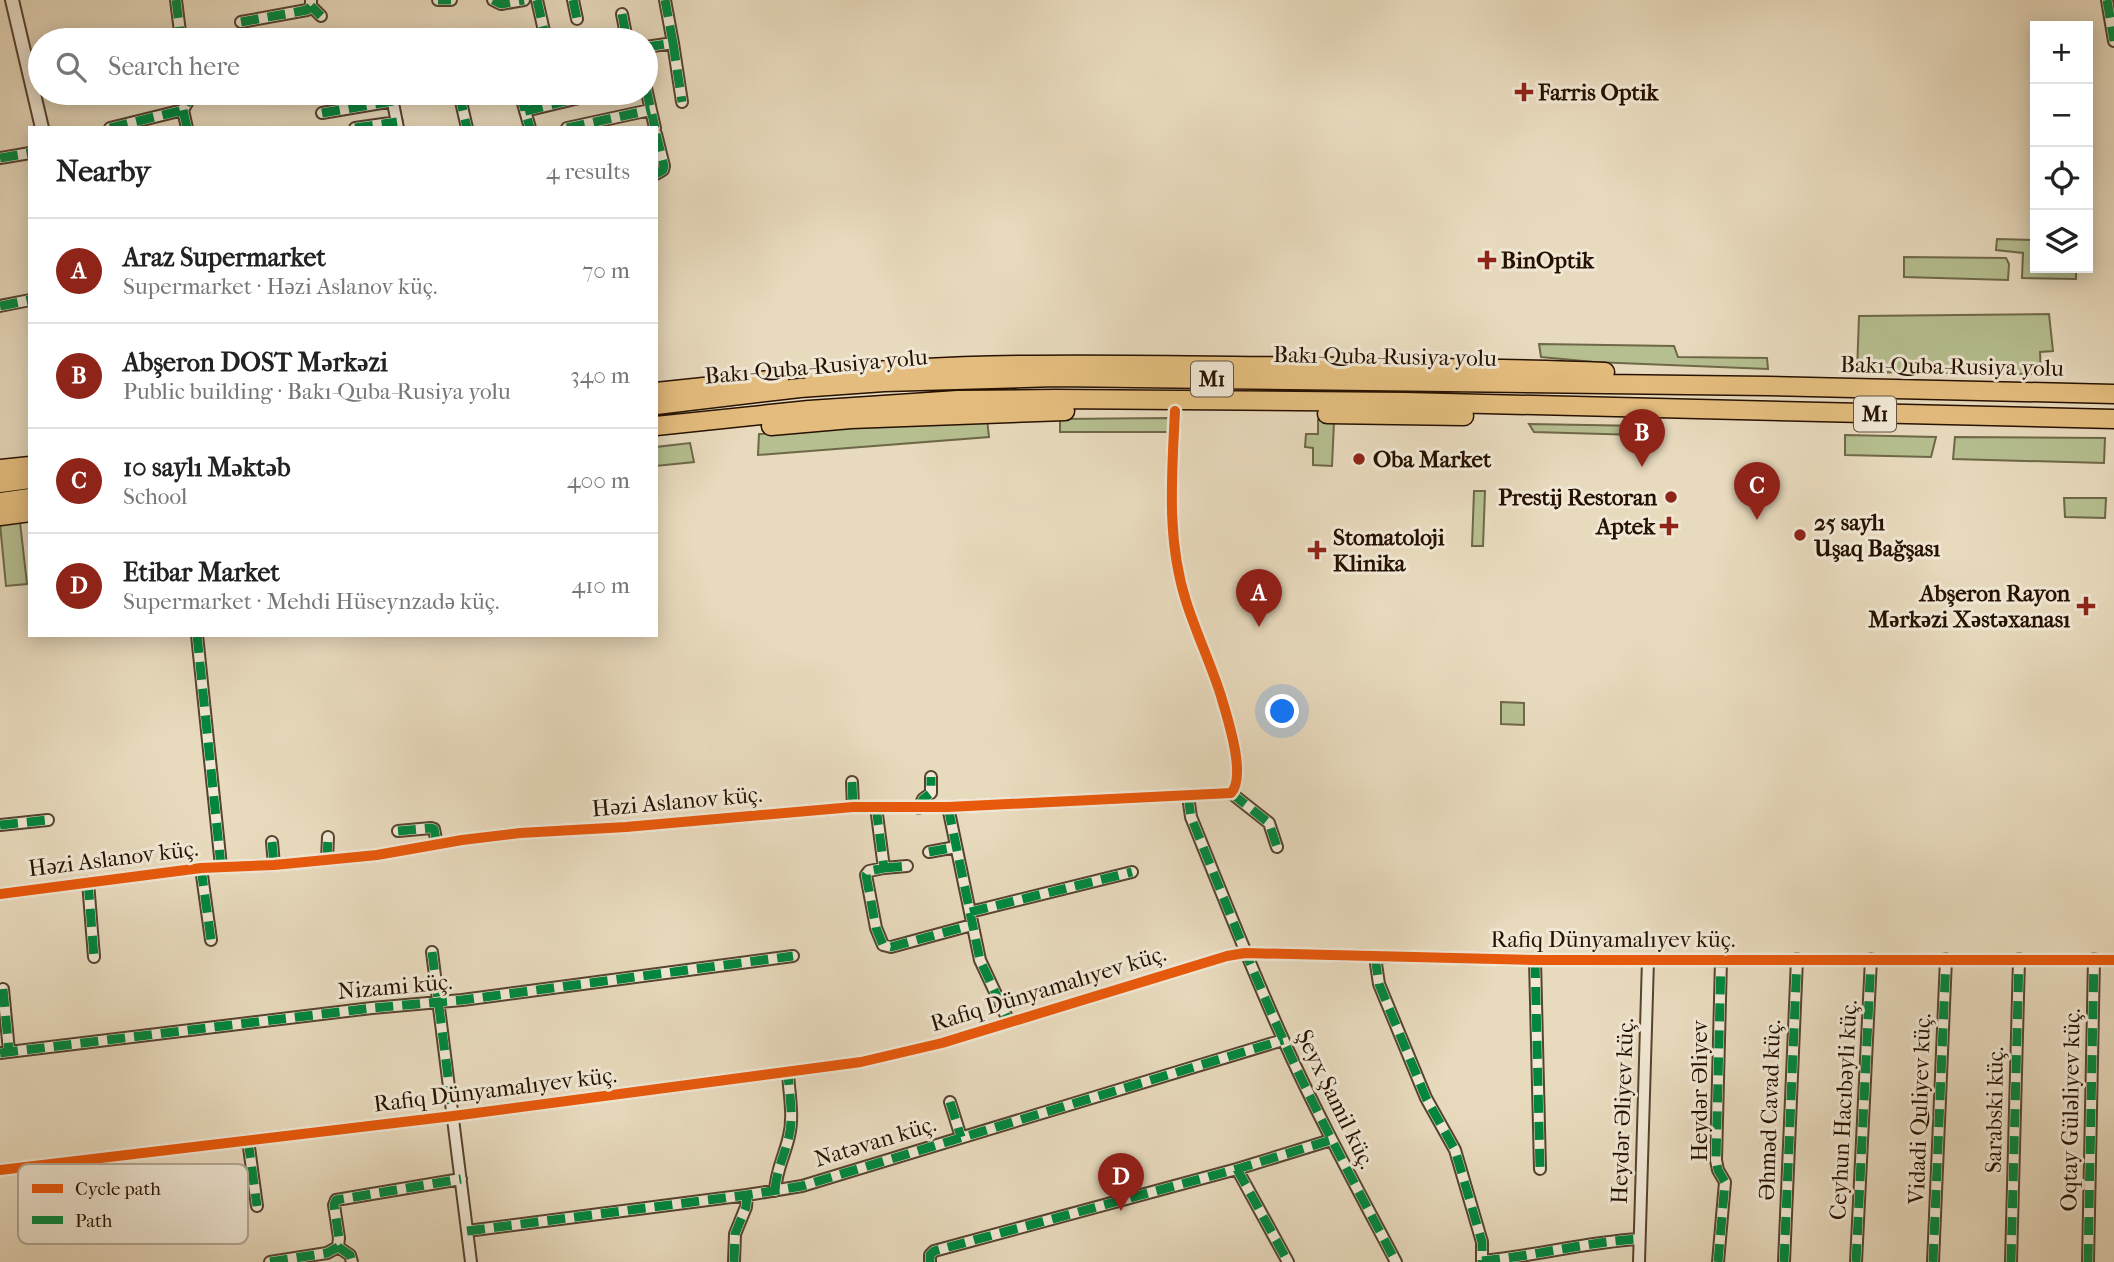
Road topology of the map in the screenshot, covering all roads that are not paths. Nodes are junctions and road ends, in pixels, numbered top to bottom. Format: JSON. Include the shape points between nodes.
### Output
{"nodes":[{"id":1,"x":12,"y":0,"type":"edge"},
{"id":2,"x":176,"y":0,"type":"edge"},
{"id":3,"x":438,"y":0,"type":"edge"},
{"id":4,"x":451,"y":0,"type":"edge"},
{"id":5,"x":493,"y":0,"type":"edge"},
{"id":6,"x":524,"y":0,"type":"edge"},
{"id":7,"x":537,"y":0,"type":"edge"},
{"id":8,"x":573,"y":0,"type":"edge"},
{"id":9,"x":664,"y":0,"type":"edge"},
{"id":10,"x":2107,"y":0,"type":"edge"},
{"id":11,"x":311,"y":3,"type":"edge"},
{"id":12,"x":622,"y":14,"type":"dead end"},
{"id":13,"x":321,"y":16,"type":"dead end"},
{"id":14,"x":578,"y":19,"type":"dead end"},
{"id":15,"x":241,"y":22,"type":"dead end"},
{"id":16,"x":180,"y":28,"type":"edge"},
{"id":17,"x":543,"y":28,"type":"edge"},
{"id":18,"x":625,"y":28,"type":"edge"},
{"id":19,"x":2114,"y":41,"type":"edge"},
{"id":20,"x":673,"y":43,"type":"junction"},
{"id":21,"x":658,"y":45,"type":"edge"},
{"id":22,"x":28,"y":68,"type":"edge"},
{"id":23,"x":682,"y":102,"type":"dead end"},
{"id":24,"x":37,"y":105,"type":"edge"},
{"id":25,"x":186,"y":105,"type":"edge"},
{"id":26,"x":357,"y":105,"type":"edge"},
{"id":27,"x":393,"y":105,"type":"edge"},
{"id":28,"x":462,"y":105,"type":"edge"},
{"id":29,"x":523,"y":105,"type":"edge"},
{"id":30,"x":550,"y":105,"type":"edge"},
{"id":31,"x":649,"y":105,"type":"edge"},
{"id":32,"x":183,"y":110,"type":"junction"},
{"id":33,"x":650,"y":110,"type":"junction"},
{"id":34,"x":525,"y":111,"type":"junction"},
{"id":35,"x":322,"y":113,"type":"dead end"},
{"id":36,"x":140,"y":125,"type":"edge"},
{"id":37,"x":397,"y":125,"type":"edge"},
{"id":38,"x":42,"y":126,"type":"edge"},
{"id":39,"x":187,"y":126,"type":"edge"},
{"id":40,"x":467,"y":126,"type":"edge"},
{"id":41,"x":529,"y":126,"type":"edge"},
{"id":42,"x":576,"y":126,"type":"edge"},
{"id":43,"x":654,"y":126,"type":"edge"},
{"id":44,"x":658,"y":140,"type":"edge"},
{"id":45,"x":28,"y":153,"type":"edge"},
{"id":46,"x":0,"y":158,"type":"edge"},
{"id":47,"x":658,"y":173,"type":"edge"},
{"id":48,"x":28,"y":300,"type":"edge"},
{"id":49,"x":0,"y":306,"type":"edge"},
{"id":50,"x":1768,"y":386,"type":"junction"},
{"id":51,"x":658,"y":392,"type":"edge"},
{"id":52,"x":2114,"y":394,"type":"edge"},
{"id":53,"x":658,"y":405,"type":"edge"},
{"id":54,"x":1175,"y":411,"type":"junction"},
{"id":55,"x":2114,"y":419,"type":"edge"},
{"id":56,"x":658,"y":426,"type":"edge"},
{"id":57,"x":2114,"y":431,"type":"edge"},
{"id":58,"x":658,"y":438,"type":"edge"},
{"id":59,"x":28,"y":466,"type":"edge"},
{"id":60,"x":0,"y":469,"type":"edge"},
{"id":61,"x":28,"y":479,"type":"edge"},
{"id":62,"x":0,"y":482,"type":"edge"},
{"id":63,"x":28,"y":498,"type":"edge"},
{"id":64,"x":0,"y":502,"type":"edge"},
{"id":65,"x":28,"y":512,"type":"edge"},
{"id":66,"x":0,"y":516,"type":"edge"},
{"id":67,"x":197,"y":637,"type":"edge"},
{"id":68,"x":931,"y":777,"type":"dead end"},
{"id":69,"x":852,"y":782,"type":"dead end"},
{"id":70,"x":1231,"y":793,"type":"junction"},
{"id":71,"x":1188,"y":796,"type":"junction"},
{"id":72,"x":853,"y":807,"type":"junction"},
{"id":73,"x":876,"y":807,"type":"junction"},
{"id":74,"x":948,"y":807,"type":"junction"},
{"id":75,"x":919,"y":808,"type":"junction"},
{"id":76,"x":48,"y":820,"type":"dead end"},
{"id":77,"x":0,"y":825,"type":"edge"},
{"id":78,"x":398,"y":831,"type":"dead end"},
{"id":79,"x":328,"y":837,"type":"dead end"},
{"id":80,"x":272,"y":842,"type":"dead end"},
{"id":81,"x":437,"y":844,"type":"junction"},
{"id":82,"x":956,"y":846,"type":"junction"},
{"id":83,"x":1277,"y":847,"type":"dead end"},
{"id":84,"x":929,"y":852,"type":"dead end"},
{"id":85,"x":327,"y":860,"type":"junction"},
{"id":86,"x":274,"y":865,"type":"junction"},
{"id":87,"x":221,"y":866,"type":"junction"},
{"id":88,"x":907,"y":866,"type":"dead end"},
{"id":89,"x":201,"y":868,"type":"junction"},
{"id":90,"x":884,"y":868,"type":"junction"},
{"id":91,"x":1132,"y":872,"type":"dead end"},
{"id":92,"x":88,"y":882,"type":"junction"},
{"id":93,"x":0,"y":894,"type":"edge"},
{"id":94,"x":970,"y":912,"type":"junction"},
{"id":95,"x":972,"y":925,"type":"junction"},
{"id":96,"x":211,"y":940,"type":"dead end"},
{"id":97,"x":432,"y":952,"type":"dead end"},
{"id":98,"x":1245,"y":953,"type":"junction"},
{"id":99,"x":793,"y":956,"type":"dead end"},
{"id":100,"x":94,"y":957,"type":"dead end"},
{"id":101,"x":1375,"y":957,"type":"junction"},
{"id":102,"x":1871,"y":959,"type":"junction"},
{"id":103,"x":1946,"y":959,"type":"junction"},
{"id":104,"x":2019,"y":959,"type":"junction"},
{"id":105,"x":2094,"y":959,"type":"junction"},
{"id":106,"x":1535,"y":960,"type":"junction"},
{"id":107,"x":1648,"y":960,"type":"junction"},
{"id":108,"x":1721,"y":960,"type":"junction"},
{"id":109,"x":1797,"y":960,"type":"junction"},
{"id":110,"x":2114,"y":960,"type":"edge"},
{"id":111,"x":3,"y":989,"type":"dead end"},
{"id":112,"x":438,"y":1003,"type":"junction"},
{"id":113,"x":1009,"y":1022,"type":"junction"},
{"id":114,"x":1283,"y":1040,"type":"junction"},
{"id":115,"x":5,"y":1052,"type":"edge"},
{"id":116,"x":788,"y":1073,"type":"junction"},
{"id":117,"x":950,"y":1102,"type":"dead end"},
{"id":118,"x":453,"y":1116,"type":"junction"},
{"id":119,"x":961,"y":1137,"type":"junction"},
{"id":120,"x":248,"y":1140,"type":"junction"},
{"id":121,"x":1331,"y":1140,"type":"junction"},
{"id":122,"x":44,"y":1164,"type":"edge"},
{"id":123,"x":18,"y":1168,"type":"edge"},
{"id":124,"x":1540,"y":1168,"type":"dead end"},
{"id":125,"x":1237,"y":1169,"type":"junction"},
{"id":126,"x":0,"y":1170,"type":"edge"},
{"id":127,"x":461,"y":1180,"type":"junction"},
{"id":128,"x":775,"y":1191,"type":"junction"},
{"id":129,"x":747,"y":1195,"type":"junction"},
{"id":130,"x":257,"y":1206,"type":"dead end"},
{"id":131,"x":467,"y":1231,"type":"junction"},
{"id":132,"x":1639,"y":1238,"type":"junction"},
{"id":133,"x":338,"y":1247,"type":"junction"},
{"id":134,"x":1482,"y":1261,"type":"edge"},
{"id":135,"x":270,"y":1262,"type":"edge"},
{"id":136,"x":352,"y":1262,"type":"edge"},
{"id":137,"x":471,"y":1262,"type":"edge"},
{"id":138,"x":734,"y":1262,"type":"edge"},
{"id":139,"x":930,"y":1262,"type":"edge"},
{"id":140,"x":1288,"y":1262,"type":"edge"},
{"id":141,"x":1396,"y":1262,"type":"edge"},
{"id":142,"x":1639,"y":1262,"type":"edge"},
{"id":143,"x":1718,"y":1262,"type":"edge"},
{"id":144,"x":1784,"y":1262,"type":"edge"},
{"id":145,"x":1856,"y":1262,"type":"edge"},
{"id":146,"x":1933,"y":1262,"type":"edge"},
{"id":147,"x":2011,"y":1262,"type":"edge"},
{"id":148,"x":2088,"y":1262,"type":"edge"}],
"edges":[{"from":1,"to":22,"type":"street"},
{"from":2,"to":16,"type":"street"},
{"from":3,"to":4,"type":"street"},
{"from":5,"to":6,"type":"street","via":[[500,4]]},
{"from":7,"to":17,"type":"street"},
{"from":8,"to":14,"type":"street"},
{"from":9,"to":20,"type":"street"},
{"from":10,"to":19,"type":"street"},
{"from":11,"to":13,"type":"street"},
{"from":11,"to":15,"type":"street","via":[[307,10]]},
{"from":12,"to":18,"type":"street"},
{"from":20,"to":21,"type":"street"},
{"from":20,"to":23,"type":"street"},
{"from":24,"to":38,"type":"street"},
{"from":25,"to":32,"type":"street"},
{"from":26,"to":35,"type":"street"},
{"from":27,"to":37,"type":"street"},
{"from":28,"to":40,"type":"street"},
{"from":29,"to":34,"type":"street"},
{"from":30,"to":34,"type":"street"},
{"from":31,"to":33,"type":"street"},
{"from":32,"to":36,"type":"street"},
{"from":32,"to":39,"type":"street"},
{"from":33,"to":42,"type":"street"},
{"from":33,"to":43,"type":"street"},
{"from":34,"to":41,"type":"street"},
{"from":44,"to":47,"type":"street","via":[[664,166]]},
{"from":45,"to":46,"type":"street"},
{"from":48,"to":49,"type":"street"},
{"from":50,"to":51,"type":"highway","via":[[1690,376],[1525,369],[1059,364],[899,368]]},
{"from":50,"to":52,"type":"highway","name":"Bakı-Quba-Rusiya yolu","number":"M1"},
{"from":50,"to":53,"type":"highway","name":"Bakı-Quba-Rusiya yolu","number":"M1","via":[[982,378],[800,388]]},
{"from":54,"to":57,"type":"highway"},
{"from":54,"to":58,"type":"highway","via":[[851,419]]},
{"from":54,"to":70,"type":"street","via":[[1174,538],[1186,600],[1229,722],[1237,766]]},
{"from":55,"to":56,"type":"highway","name":"Bakı-Quba-Rusiya yolu","number":"M1","via":[[1405,402],[1056,399],[809,410]]},
{"from":59,"to":60,"type":"highway"},
{"from":61,"to":62,"type":"highway"},
{"from":63,"to":64,"type":"highway"},
{"from":65,"to":66,"type":"highway"},
{"from":67,"to":87,"type":"street"},
{"from":68,"to":75,"type":"street","via":[[931,793]]},
{"from":69,"to":72,"type":"street"},
{"from":70,"to":71,"type":"street","name":"Həzi Aslanov küç."},
{"from":70,"to":83,"type":"street","via":[[1269,823]]},
{"from":71,"to":74,"type":"street","name":"Həzi Aslanov küç."},
{"from":71,"to":98,"type":"street","name":"Şeyx Şamil küç.","via":[[1191,817]]},
{"from":72,"to":73,"type":"street","name":"Həzi Aslanov küç."},
{"from":72,"to":81,"type":"street","name":"Həzi Aslanov küç.","via":[[520,833]]},
{"from":73,"to":75,"type":"street","name":"Həzi Aslanov küç."},
{"from":73,"to":90,"type":"street"},
{"from":74,"to":75,"type":"street","name":"Həzi Aslanov küç."},
{"from":74,"to":82,"type":"street"},
{"from":76,"to":77,"type":"street"},
{"from":78,"to":81,"type":"street","via":[[432,828]]},
{"from":79,"to":85,"type":"street"},
{"from":80,"to":86,"type":"street"},
{"from":81,"to":85,"type":"street","name":"Həzi Aslanov küç."},
{"from":82,"to":84,"type":"street"},
{"from":82,"to":94,"type":"street"},
{"from":85,"to":86,"type":"street","name":"Həzi Aslanov küç."},
{"from":86,"to":87,"type":"street","name":"Həzi Aslanov küç."},
{"from":87,"to":89,"type":"street","name":"Həzi Aslanov küç."},
{"from":88,"to":90,"type":"street"},
{"from":89,"to":92,"type":"street","name":"Həzi Aslanov küç."},
{"from":89,"to":96,"type":"street"},
{"from":90,"to":95,"type":"street","via":[[866,875],[883,945],[891,947]]},
{"from":91,"to":94,"type":"street"},
{"from":92,"to":93,"type":"street","name":"Həzi Aslanov küç."},
{"from":92,"to":100,"type":"street"},
{"from":94,"to":95,"type":"street"},
{"from":95,"to":113,"type":"street","via":[[983,969]]},
{"from":97,"to":112,"type":"street"},
{"from":98,"to":101,"type":"street","name":"Rafiq Dünyamalıyev küç."},
{"from":98,"to":113,"type":"street","name":"Rafiq Dünyamalıyev küç."},
{"from":98,"to":114,"type":"street","name":"Şeyx Şamil küç."},
{"from":99,"to":112,"type":"street","name":"Nizami küç."},
{"from":101,"to":106,"type":"street","name":"Rafiq Dünyamalıyev küç."},
{"from":101,"to":134,"type":"street","via":[[1379,984],[1426,1098],[1455,1150],[1482,1242]]},
{"from":102,"to":103,"type":"street","name":"Rafiq Dünyamalıyev küç."},
{"from":102,"to":109,"type":"street","name":"Rafiq Dünyamalıyev küç."},
{"from":102,"to":145,"type":"street","name":"Ceyhun Hacıbəyli küç."},
{"from":103,"to":104,"type":"street","name":"Rafiq Dünyamalıyev küç."},
{"from":103,"to":146,"type":"street","name":"Vidadi Quliyev küç."},
{"from":104,"to":105,"type":"street","name":"Rafiq Dünyamalıyev küç."},
{"from":104,"to":147,"type":"street","name":"Sarabski küç."},
{"from":105,"to":110,"type":"street","name":"Rafiq Dünyamalıyev küç."},
{"from":105,"to":148,"type":"street","name":"Oqtay Güləliyev küç."},
{"from":106,"to":107,"type":"street","name":"Rafiq Dünyamalıyev küç."},
{"from":106,"to":124,"type":"street"},
{"from":107,"to":108,"type":"street","name":"Rafiq Dünyamalıyev küç."},
{"from":107,"to":132,"type":"street","name":"Heydər Əliyev küç."},
{"from":108,"to":109,"type":"street","name":"Rafiq Dünyamalıyev küç."},
{"from":108,"to":143,"type":"street","name":"Heydər Əliyev","via":[[1716,1160],[1725,1182]]},
{"from":109,"to":144,"type":"street","name":"Əhməd Cavad küç."},
{"from":111,"to":115,"type":"street"},
{"from":112,"to":115,"type":"street","name":"Nizami küç."},
{"from":112,"to":118,"type":"street"},
{"from":113,"to":116,"type":"street","name":"Rafiq Dünyamalıyev küç.","via":[[896,1055]]},
{"from":114,"to":119,"type":"street","name":"Natəvan küç."},
{"from":114,"to":121,"type":"street","name":"Şeyx Şamil küç."},
{"from":116,"to":118,"type":"street","name":"Rafiq Dünyamalıyev küç."},
{"from":116,"to":128,"type":"street","via":[[791,1117]]},
{"from":117,"to":119,"type":"street"},
{"from":118,"to":120,"type":"street","name":"Rafiq Dünyamalıyev küç."},
{"from":118,"to":127,"type":"street"},
{"from":119,"to":128,"type":"street","name":"Natəvan küç."},
{"from":120,"to":122,"type":"street","name":"Rafiq Dünyamalıyev küç."},
{"from":120,"to":130,"type":"street"},
{"from":121,"to":125,"type":"street"},
{"from":121,"to":141,"type":"street","name":"Şeyx Şamil küç."},
{"from":123,"to":126,"type":"street","name":"Rafiq Dünyamalıyev küç."},
{"from":125,"to":139,"type":"street","via":[[934,1251]]},
{"from":125,"to":140,"type":"street"},
{"from":127,"to":131,"type":"street"},
{"from":127,"to":133,"type":"street","via":[[336,1200]]},
{"from":128,"to":129,"type":"street","name":"Natəvan küç."},
{"from":129,"to":131,"type":"street","name":"Natəvan küç."},
{"from":129,"to":138,"type":"street","via":[[735,1234]]},
{"from":131,"to":137,"type":"street"},
{"from":132,"to":134,"type":"street"},
{"from":132,"to":142,"type":"street","name":"Heydər Əliyev küç."},
{"from":133,"to":135,"type":"street"},
{"from":133,"to":136,"type":"street"}]}
